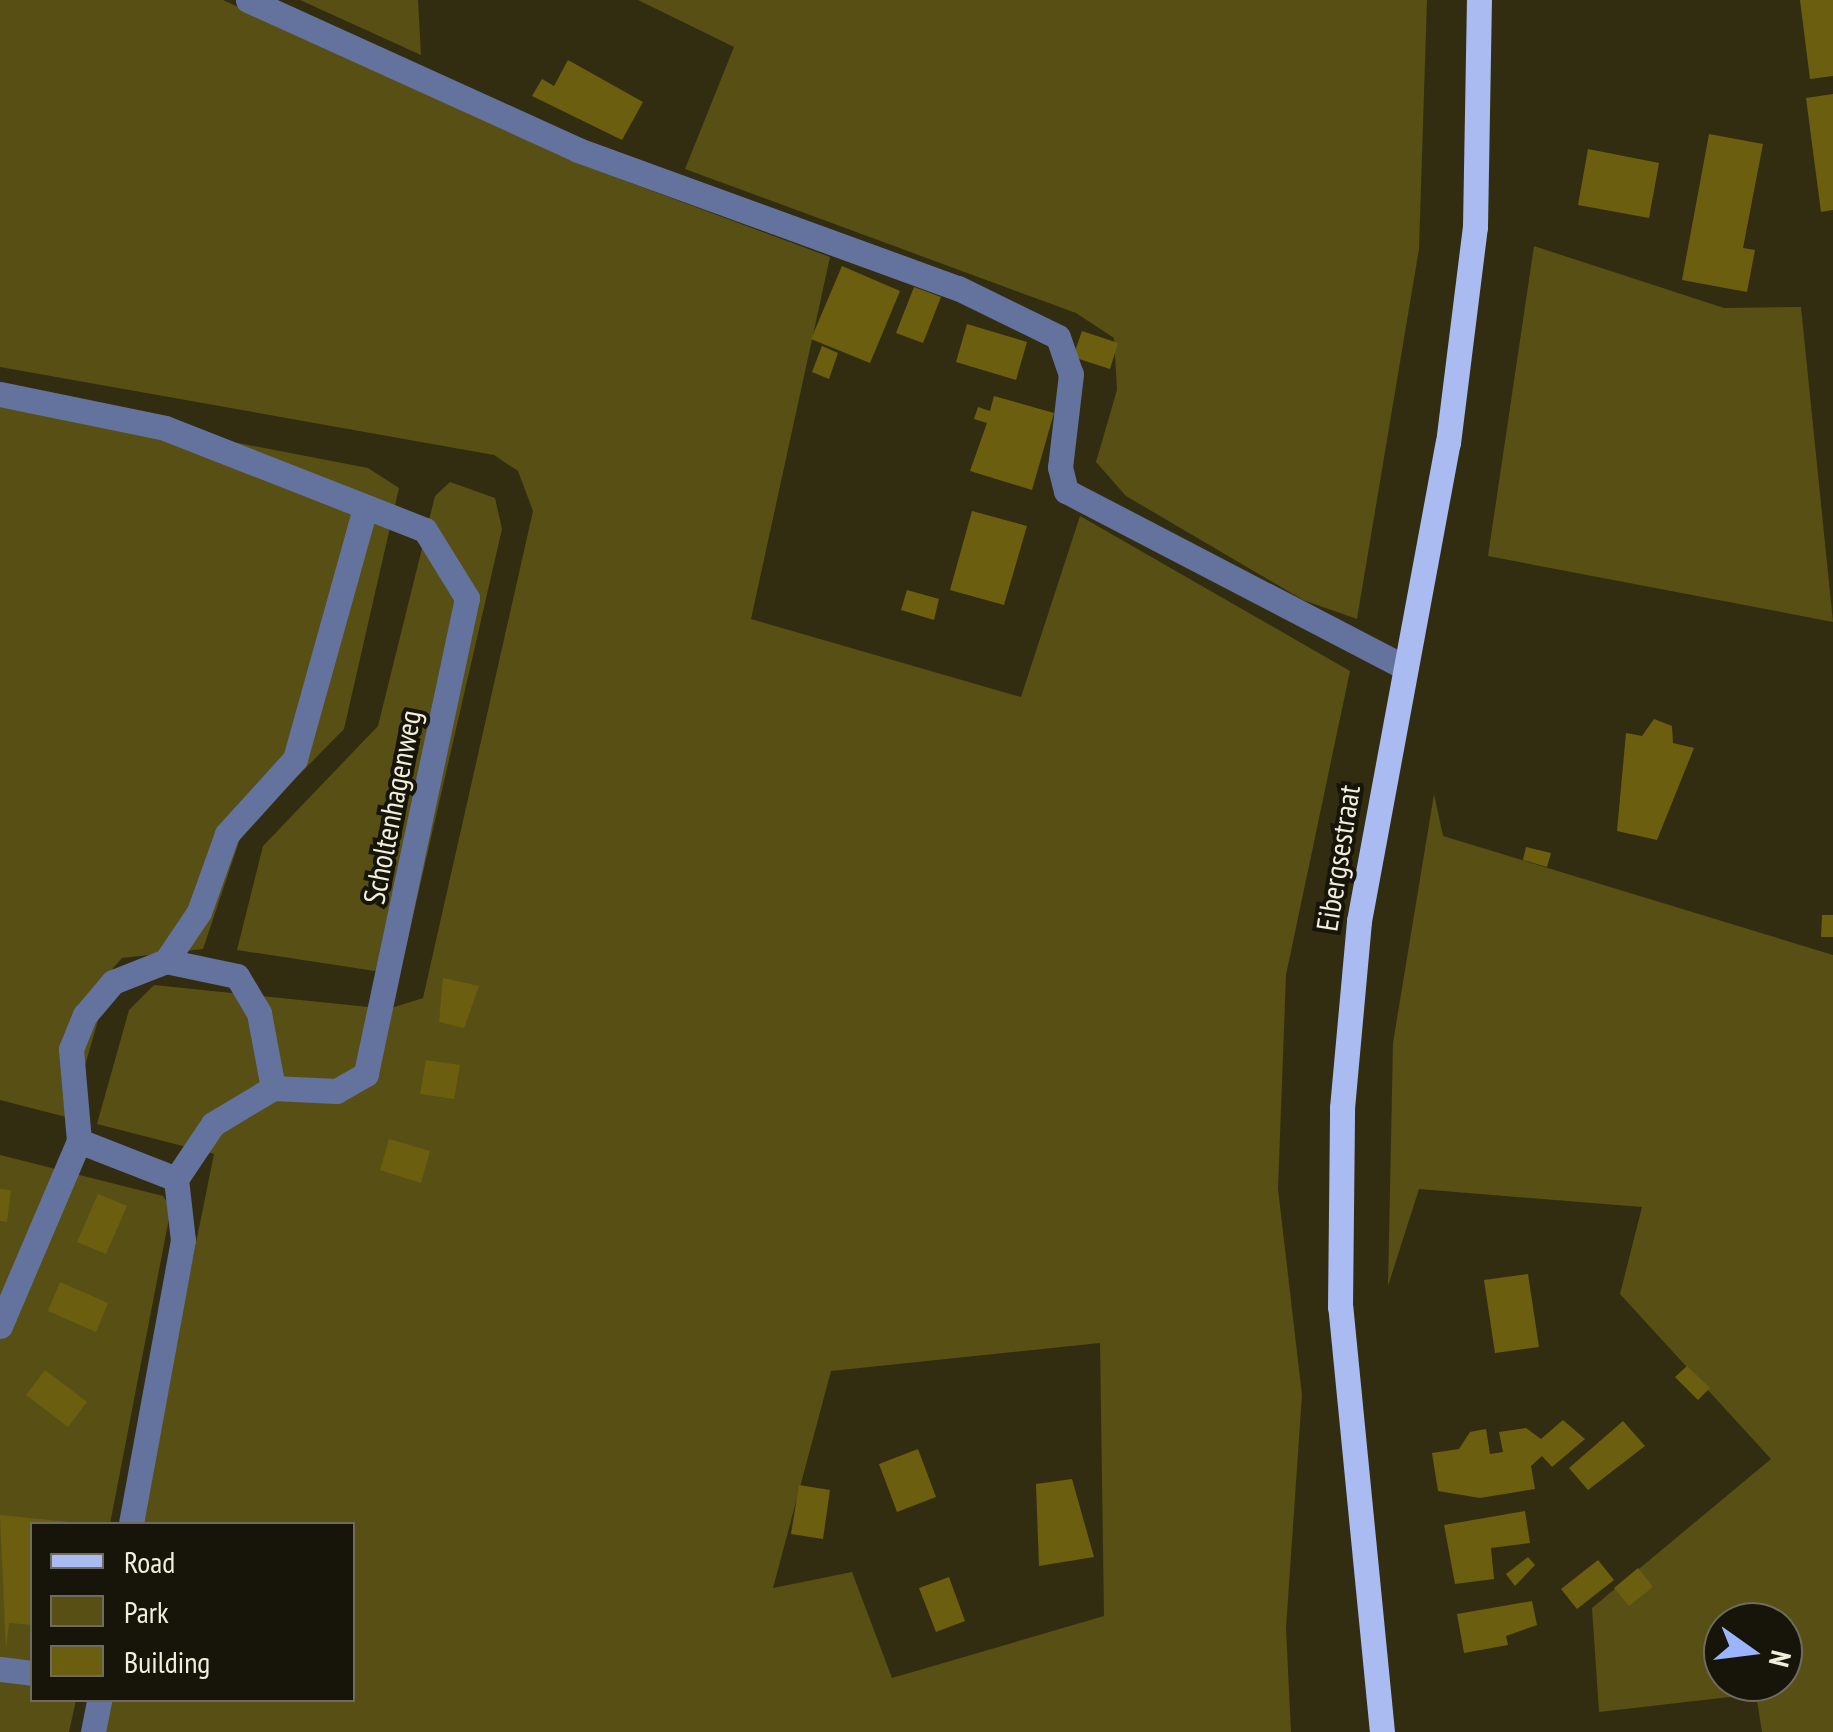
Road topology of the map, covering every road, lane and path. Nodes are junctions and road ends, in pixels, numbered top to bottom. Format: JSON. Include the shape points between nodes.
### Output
{"nodes":[{"id":1,"x":248,"y":0,"type":"edge"},
{"id":2,"x":1479,"y":0,"type":"edge"},
{"id":3,"x":0,"y":394,"type":"edge"},
{"id":4,"x":366,"y":509,"type":"junction"},
{"id":5,"x":1404,"y":667,"type":"junction"},
{"id":6,"x":166,"y":962,"type":"junction"},
{"id":7,"x":273,"y":1088,"type":"junction"},
{"id":8,"x":79,"y":1141,"type":"junction"},
{"id":9,"x":176,"y":1178,"type":"junction"},
{"id":10,"x":12,"y":1271,"type":"edge"},
{"id":11,"x":0,"y":1326,"type":"edge"},
{"id":12,"x":131,"y":1522,"type":"edge"},
{"id":13,"x":0,"y":1669,"type":"edge"},
{"id":14,"x":30,"y":1672,"type":"edge"},
{"id":15,"x":99,"y":1702,"type":"edge"},
{"id":16,"x":93,"y":1732,"type":"edge"},
{"id":17,"x":1382,"y":1732,"type":"edge"}],
"edges":[{"from":1,"to":5,"type":"street","via":[[578,150],[958,288],[1058,338],[1071,374],[1060,468],[1066,491]]},
{"from":2,"to":5,"type":"main road","name":"Eibergsestraat","via":[[1485,79],[1476,227],[1448,444]]},
{"from":3,"to":4,"type":"street","name":"Scholtenhagenweg","via":[[165,428]]},
{"from":4,"to":6,"type":"street","via":[[294,760],[252,796],[228,834],[199,912]]},
{"from":4,"to":7,"type":"street","name":"Scholtenhagenweg","via":[[426,530],[467,598],[366,1074],[336,1091]]},
{"from":5,"to":17,"type":"main road","name":"Eibergsestraat","via":[[1359,921],[1342,1108],[1340,1307]]},
{"from":6,"to":7,"type":"street","via":[[214,964],[237,976],[259,1012]]},
{"from":6,"to":8,"type":"street","via":[[113,982],[85,1015],[71,1049]]},
{"from":7,"to":9,"type":"street","via":[[213,1124]]},
{"from":8,"to":9,"type":"street"},
{"from":8,"to":10,"type":"street"},
{"from":9,"to":12,"type":"street","via":[[183,1240]]},
{"from":10,"to":11,"type":"street"},
{"from":13,"to":14,"type":"street"},
{"from":15,"to":16,"type":"street"}]}
